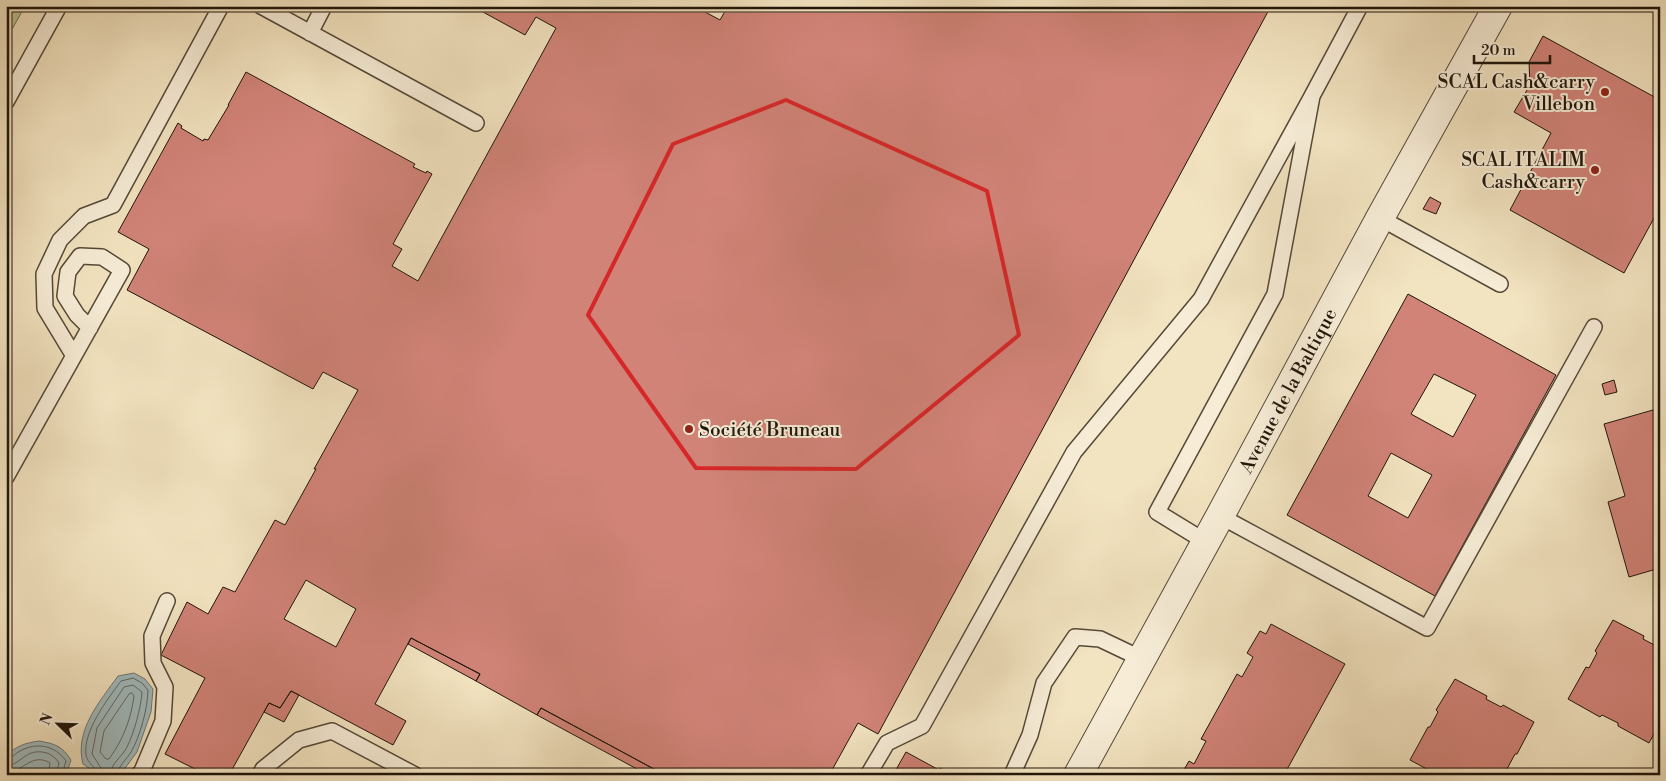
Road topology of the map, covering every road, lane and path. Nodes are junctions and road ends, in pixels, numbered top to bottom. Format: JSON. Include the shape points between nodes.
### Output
{"nodes":[{"id":1,"x":59,"y":6,"type":"edge"},
{"id":2,"x":220,"y":6,"type":"edge"},
{"id":3,"x":261,"y":6,"type":"edge"},
{"id":4,"x":324,"y":6,"type":"edge"},
{"id":5,"x":1360,"y":6,"type":"edge"},
{"id":6,"x":1498,"y":6,"type":"edge"},
{"id":7,"x":278,"y":11,"type":"edge"},
{"id":8,"x":310,"y":33,"type":"junction"},
{"id":9,"x":1312,"y":96,"type":"junction"},
{"id":10,"x":6,"y":102,"type":"edge"},
{"id":11,"x":476,"y":123,"type":"dead end"},
{"id":12,"x":1380,"y":218,"type":"junction"},
{"id":13,"x":1500,"y":284,"type":"dead end"},
{"id":14,"x":1594,"y":327,"type":"dead end"},
{"id":15,"x":90,"y":328,"type":"junction"},
{"id":16,"x":74,"y":356,"type":"junction"},
{"id":17,"x":6,"y":477,"type":"edge"},
{"id":18,"x":1220,"y":516,"type":"junction"},
{"id":19,"x":1206,"y":542,"type":"junction"},
{"id":20,"x":167,"y":601,"type":"dead end"},
{"id":21,"x":1142,"y":659,"type":"junction"},
{"id":22,"x":138,"y":775,"type":"edge"},
{"id":23,"x":260,"y":775,"type":"edge"},
{"id":24,"x":415,"y":775,"type":"edge"},
{"id":25,"x":868,"y":775,"type":"edge"},
{"id":26,"x":1012,"y":775,"type":"edge"},
{"id":27,"x":1078,"y":775,"type":"edge"}],
"edges":[{"from":1,"to":10,"type":"lane"},
{"from":2,"to":16,"type":"lane","via":[[113,205],[84,216],[60,240],[44,274],[45,308]]},
{"from":3,"to":7,"type":"lane"},
{"from":4,"to":8,"type":"lane"},
{"from":5,"to":9,"type":"lane"},
{"from":6,"to":12,"type":"street","name":"Avenue de la Baltique"},
{"from":7,"to":8,"type":"lane"},
{"from":8,"to":11,"type":"lane"},
{"from":9,"to":19,"type":"lane","via":[[1275,294],[1157,512]]},
{"from":9,"to":25,"type":"lane","via":[[1200,299],[1074,452],[922,726],[887,744]]},
{"from":12,"to":13,"type":"lane"},
{"from":12,"to":18,"type":"street","name":"Avenue de la Baltique"},
{"from":14,"to":18,"type":"lane","via":[[1427,628]]},
{"from":15,"to":15,"type":"lane","via":[[122,270],[102,257],[80,256],[68,272],[65,296]]},
{"from":15,"to":16,"type":"lane"},
{"from":16,"to":17,"type":"lane"},
{"from":18,"to":19,"type":"street","name":"Avenue de la Baltique"},
{"from":19,"to":21,"type":"street","name":"Avenue de la Baltique"},
{"from":20,"to":22,"type":"lane","via":[[152,636],[154,663],[165,687],[163,721]]},
{"from":21,"to":26,"type":"lane","via":[[1100,639],[1075,637],[1044,683],[1030,735]]},
{"from":21,"to":27,"type":"street","name":"Avenue de la Baltique"},
{"from":23,"to":24,"type":"lane","via":[[299,740],[332,731]]}]}
